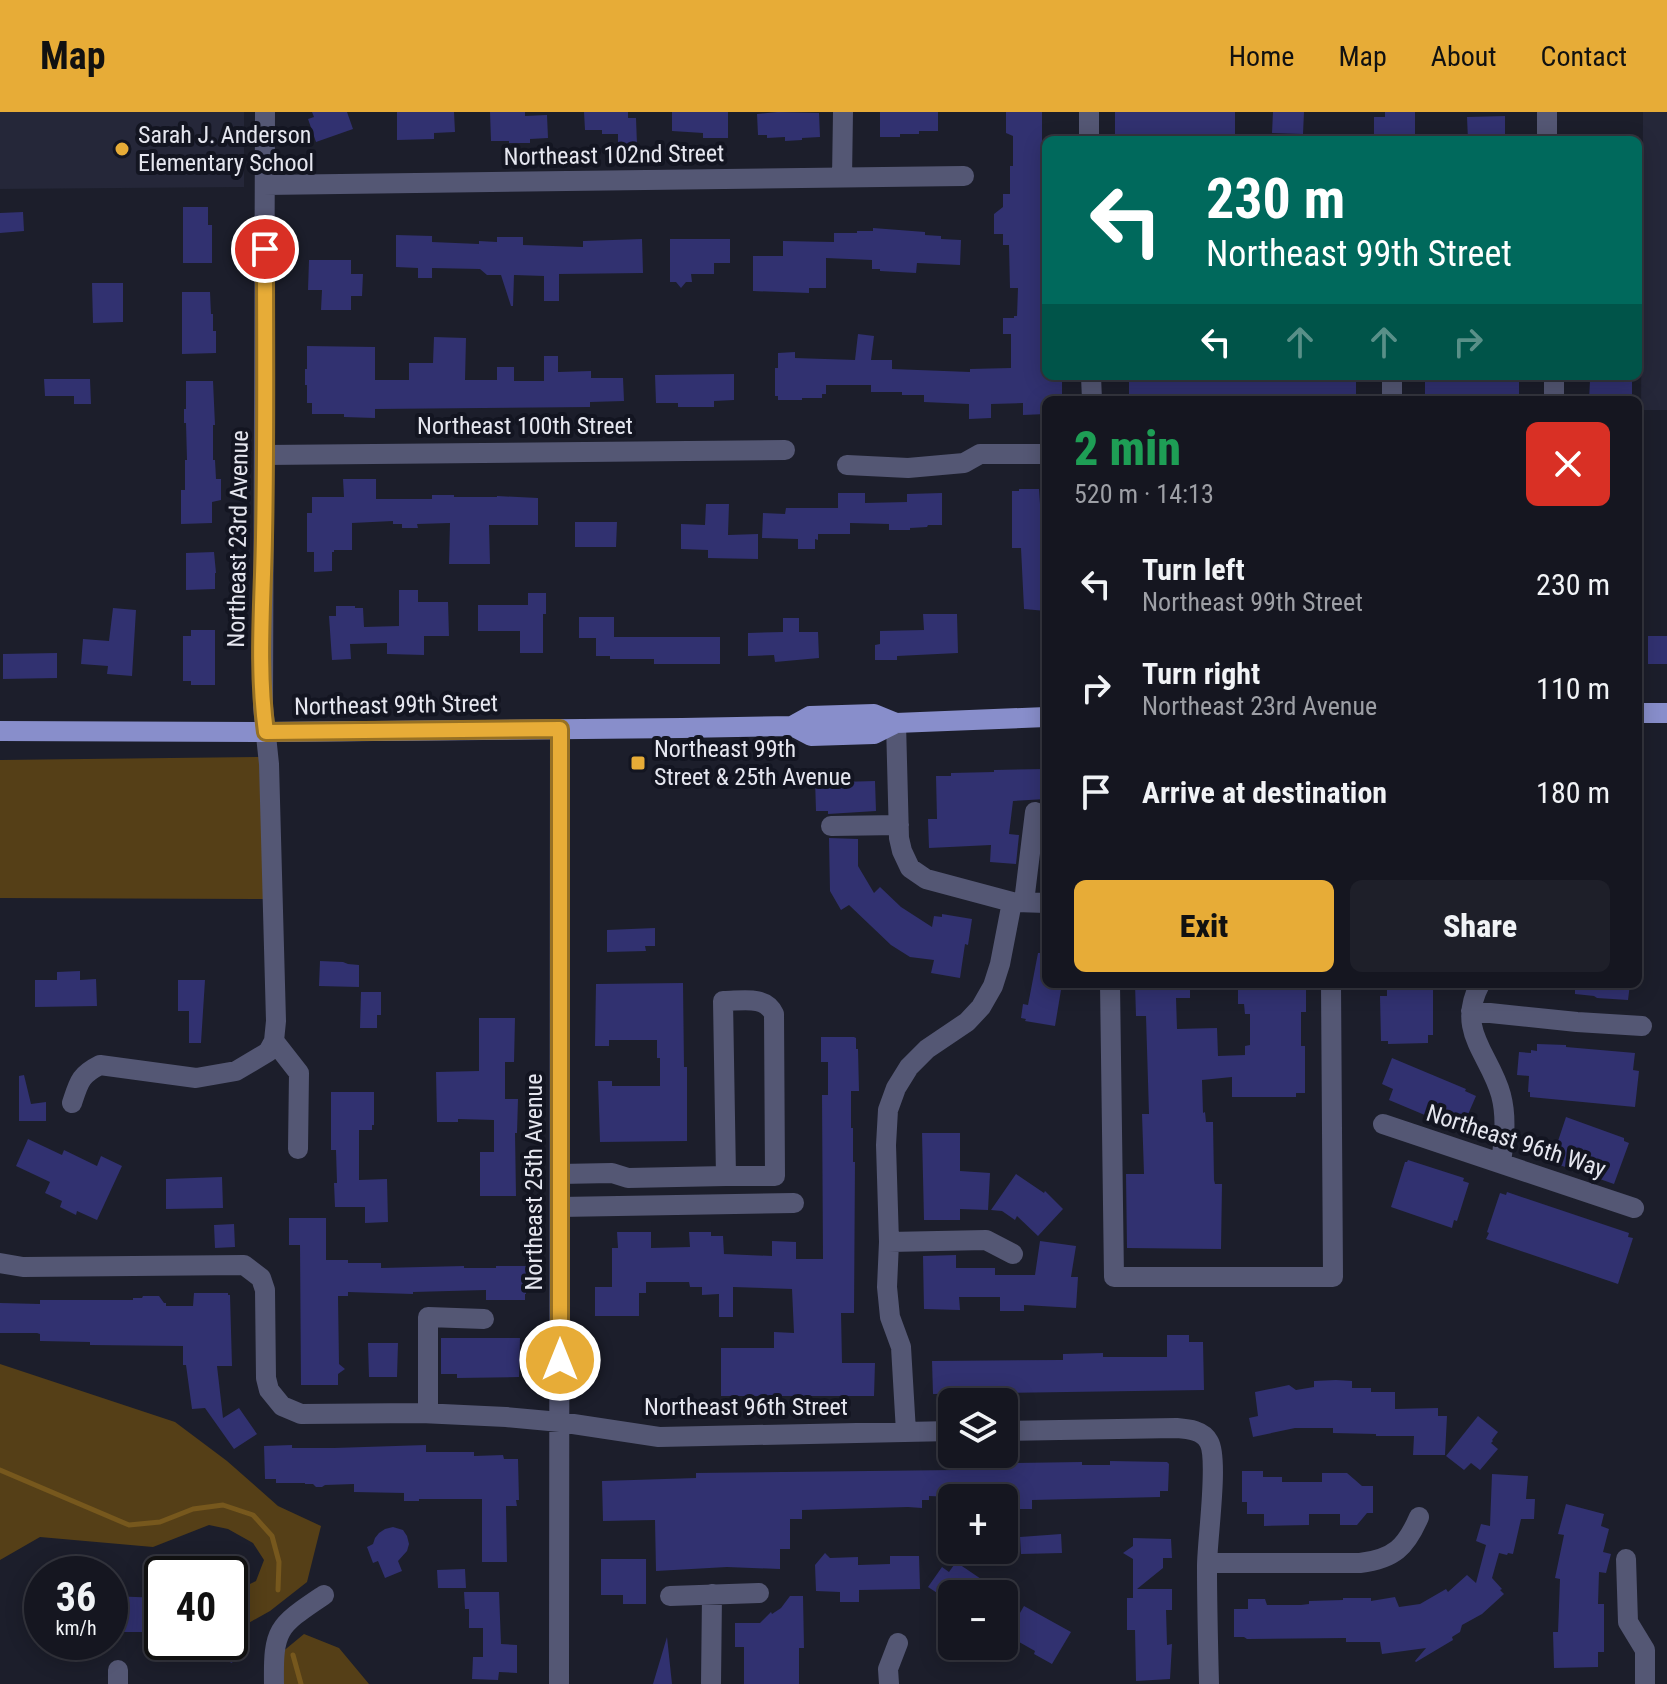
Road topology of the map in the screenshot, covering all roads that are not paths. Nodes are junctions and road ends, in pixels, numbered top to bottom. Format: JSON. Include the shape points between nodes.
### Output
{"nodes":[{"id":1,"x":265,"y":112,"type":"edge"},
{"id":2,"x":843,"y":112,"type":"edge"},
{"id":3,"x":1089,"y":112,"type":"edge"},
{"id":4,"x":1547,"y":112,"type":"edge"},
{"id":5,"x":1089,"y":136,"type":"edge"},
{"id":6,"x":1547,"y":136,"type":"edge"},
{"id":7,"x":964,"y":176,"type":"dead end"},
{"id":8,"x":842,"y":178,"type":"junction"},
{"id":9,"x":265,"y":185,"type":"junction"},
{"id":10,"x":785,"y":450,"type":"dead end"},
{"id":11,"x":1042,"y":454,"type":"edge"},
{"id":12,"x":265,"y":455,"type":"junction"},
{"id":13,"x":847,"y":465,"type":"dead end"},
{"id":14,"x":1642,"y":713,"type":"edge"},
{"id":15,"x":1667,"y":713,"type":"edge"},
{"id":16,"x":1042,"y":717,"type":"edge"},
{"id":17,"x":896,"y":723,"type":"junction"},
{"id":18,"x":560,"y":729,"type":"junction"},
{"id":19,"x":0,"y":731,"type":"edge"},
{"id":20,"x":266,"y":732,"type":"junction"},
{"id":21,"x":1035,"y":812,"type":"dead end"},
{"id":22,"x":899,"y":825,"type":"junction"},
{"id":23,"x":831,"y":826,"type":"dead end"},
{"id":24,"x":1018,"y":902,"type":"junction"},
{"id":25,"x":1042,"y":903,"type":"edge"},
{"id":26,"x":1110,"y":988,"type":"edge"},
{"id":27,"x":1331,"y":988,"type":"edge"},
{"id":28,"x":1479,"y":988,"type":"edge"},
{"id":29,"x":1471,"y":1011,"type":"junction"},
{"id":30,"x":1642,"y":1026,"type":"dead end"},
{"id":31,"x":274,"y":1041,"type":"junction"},
{"id":32,"x":72,"y":1103,"type":"dead end"},
{"id":33,"x":1383,"y":1124,"type":"dead end"},
{"id":34,"x":298,"y":1149,"type":"dead end"},
{"id":35,"x":1501,"y":1163,"type":"junction"},
{"id":36,"x":560,"y":1174,"type":"junction"},
{"id":37,"x":726,"y":1176,"type":"junction"},
{"id":38,"x":794,"y":1203,"type":"dead end"},
{"id":39,"x":560,"y":1207,"type":"junction"},
{"id":40,"x":1634,"y":1208,"type":"dead end"},
{"id":41,"x":889,"y":1242,"type":"junction"},
{"id":42,"x":1013,"y":1254,"type":"dead end"},
{"id":43,"x":0,"y":1263,"type":"edge"},
{"id":44,"x":484,"y":1319,"type":"dead end"},
{"id":45,"x":428,"y":1413,"type":"junction"},
{"id":46,"x":560,"y":1422,"type":"junction"},
{"id":47,"x":938,"y":1431,"type":"edge"},
{"id":48,"x":1018,"y":1431,"type":"edge"},
{"id":49,"x":906,"y":1432,"type":"junction"},
{"id":50,"x":1419,"y":1517,"type":"dead end"},
{"id":51,"x":1626,"y":1559,"type":"dead end"},
{"id":52,"x":1207,"y":1563,"type":"junction"},
{"id":53,"x":759,"y":1593,"type":"dead end"},
{"id":54,"x":712,"y":1594,"type":"junction"},
{"id":55,"x":324,"y":1595,"type":"dead end"},
{"id":56,"x":670,"y":1596,"type":"dead end"},
{"id":57,"x":898,"y":1643,"type":"dead end"},
{"id":58,"x":274,"y":1684,"type":"edge"},
{"id":59,"x":559,"y":1684,"type":"edge"},
{"id":60,"x":711,"y":1684,"type":"edge"},
{"id":61,"x":889,"y":1684,"type":"edge"},
{"id":62,"x":1209,"y":1684,"type":"edge"},
{"id":63,"x":1645,"y":1684,"type":"edge"}],
"edges":[{"from":1,"to":9,"type":"street","name":"Northeast 23rd Avenue"},
{"from":2,"to":8,"type":"street"},
{"from":3,"to":5,"type":"street"},
{"from":4,"to":6,"type":"street"},
{"from":7,"to":8,"type":"street","name":"Northeast 102nd Street"},
{"from":8,"to":9,"type":"street","name":"Northeast 102nd Street"},
{"from":9,"to":12,"type":"street","name":"Northeast 23rd Avenue"},
{"from":10,"to":12,"type":"street","name":"Northeast 100th Street"},
{"from":11,"to":13,"type":"street","via":[[980,454],[964,463],[908,468]]},
{"from":12,"to":20,"type":"street","name":"Northeast 23rd Avenue"},
{"from":14,"to":15,"type":"main road"},
{"from":16,"to":17,"type":"main road","name":"Northeast 99th Street"},
{"from":17,"to":18,"type":"main road","name":"Northeast 99th Street","via":[[874,734],[811,736],[792,726]]},
{"from":17,"to":22,"type":"street"},
{"from":18,"to":20,"type":"main road","name":"Northeast 99th Street"},
{"from":18,"to":36,"type":"street","name":"Northeast 25th Avenue"},
{"from":19,"to":20,"type":"main road","name":"Northeast 99th Street"},
{"from":20,"to":31,"type":"street","name":"Northeast 23rd Avenue"},
{"from":21,"to":24,"type":"street"},
{"from":22,"to":23,"type":"street"},
{"from":22,"to":24,"type":"street","via":[[910,868],[926,879]]},
{"from":24,"to":25,"type":"street"},
{"from":24,"to":41,"type":"street","via":[[993,986],[981,1007],[927,1049],[896,1088],[888,1110],[886,1145]]},
{"from":26,"to":27,"type":"street","via":[[1114,1277],[1333,1277]]},
{"from":28,"to":29,"type":"street"},
{"from":29,"to":30,"type":"street"},
{"from":29,"to":35,"type":"street","via":[[1476,1043],[1502,1099],[1506,1129]]},
{"from":31,"to":32,"type":"street","via":[[268,1052],[236,1071],[196,1078],[100,1065],[82,1077]]},
{"from":31,"to":34,"type":"street","via":[[299,1073]]},
{"from":33,"to":35,"type":"street","name":"Northeast 96th Way"},
{"from":35,"to":40,"type":"street","name":"Northeast 96th Way"},
{"from":36,"to":37,"type":"street"},
{"from":36,"to":39,"type":"street","name":"Northeast 25th Avenue"},
{"from":37,"to":37,"type":"street","via":[[775,1176],[774,1014],[759,1000],[723,1001]]},
{"from":38,"to":39,"type":"street"},
{"from":39,"to":46,"type":"street","name":"Northeast 25th Avenue"},
{"from":41,"to":42,"type":"street","via":[[986,1240]]},
{"from":41,"to":49,"type":"street","via":[[887,1287],[901,1347]]},
{"from":43,"to":45,"type":"street","name":"Northeast 96th Street","via":[[244,1265],[261,1278],[265,1290],[266,1378],[282,1406],[301,1414]]},
{"from":44,"to":45,"type":"street","via":[[428,1317]]},
{"from":45,"to":46,"type":"street","name":"Northeast 96th Street"},
{"from":46,"to":49,"type":"street","name":"Northeast 96th Street","via":[[659,1437]]},
{"from":46,"to":59,"type":"street","name":"Northeast 25th Avenue"},
{"from":47,"to":49,"type":"street","name":"Northeast 96th Street"},
{"from":48,"to":52,"type":"street","via":[[1176,1428],[1205,1437],[1213,1461]]},
{"from":50,"to":52,"type":"street","via":[[1402,1546],[1375,1561]]},
{"from":51,"to":63,"type":"street","via":[[1628,1622],[1645,1650]]},
{"from":52,"to":62,"type":"street"},
{"from":53,"to":54,"type":"street"},
{"from":54,"to":56,"type":"street"},
{"from":54,"to":60,"type":"street"},
{"from":55,"to":58,"type":"street","via":[[292,1617],[277,1637]]},
{"from":57,"to":61,"type":"street","via":[[888,1669]]}]}
